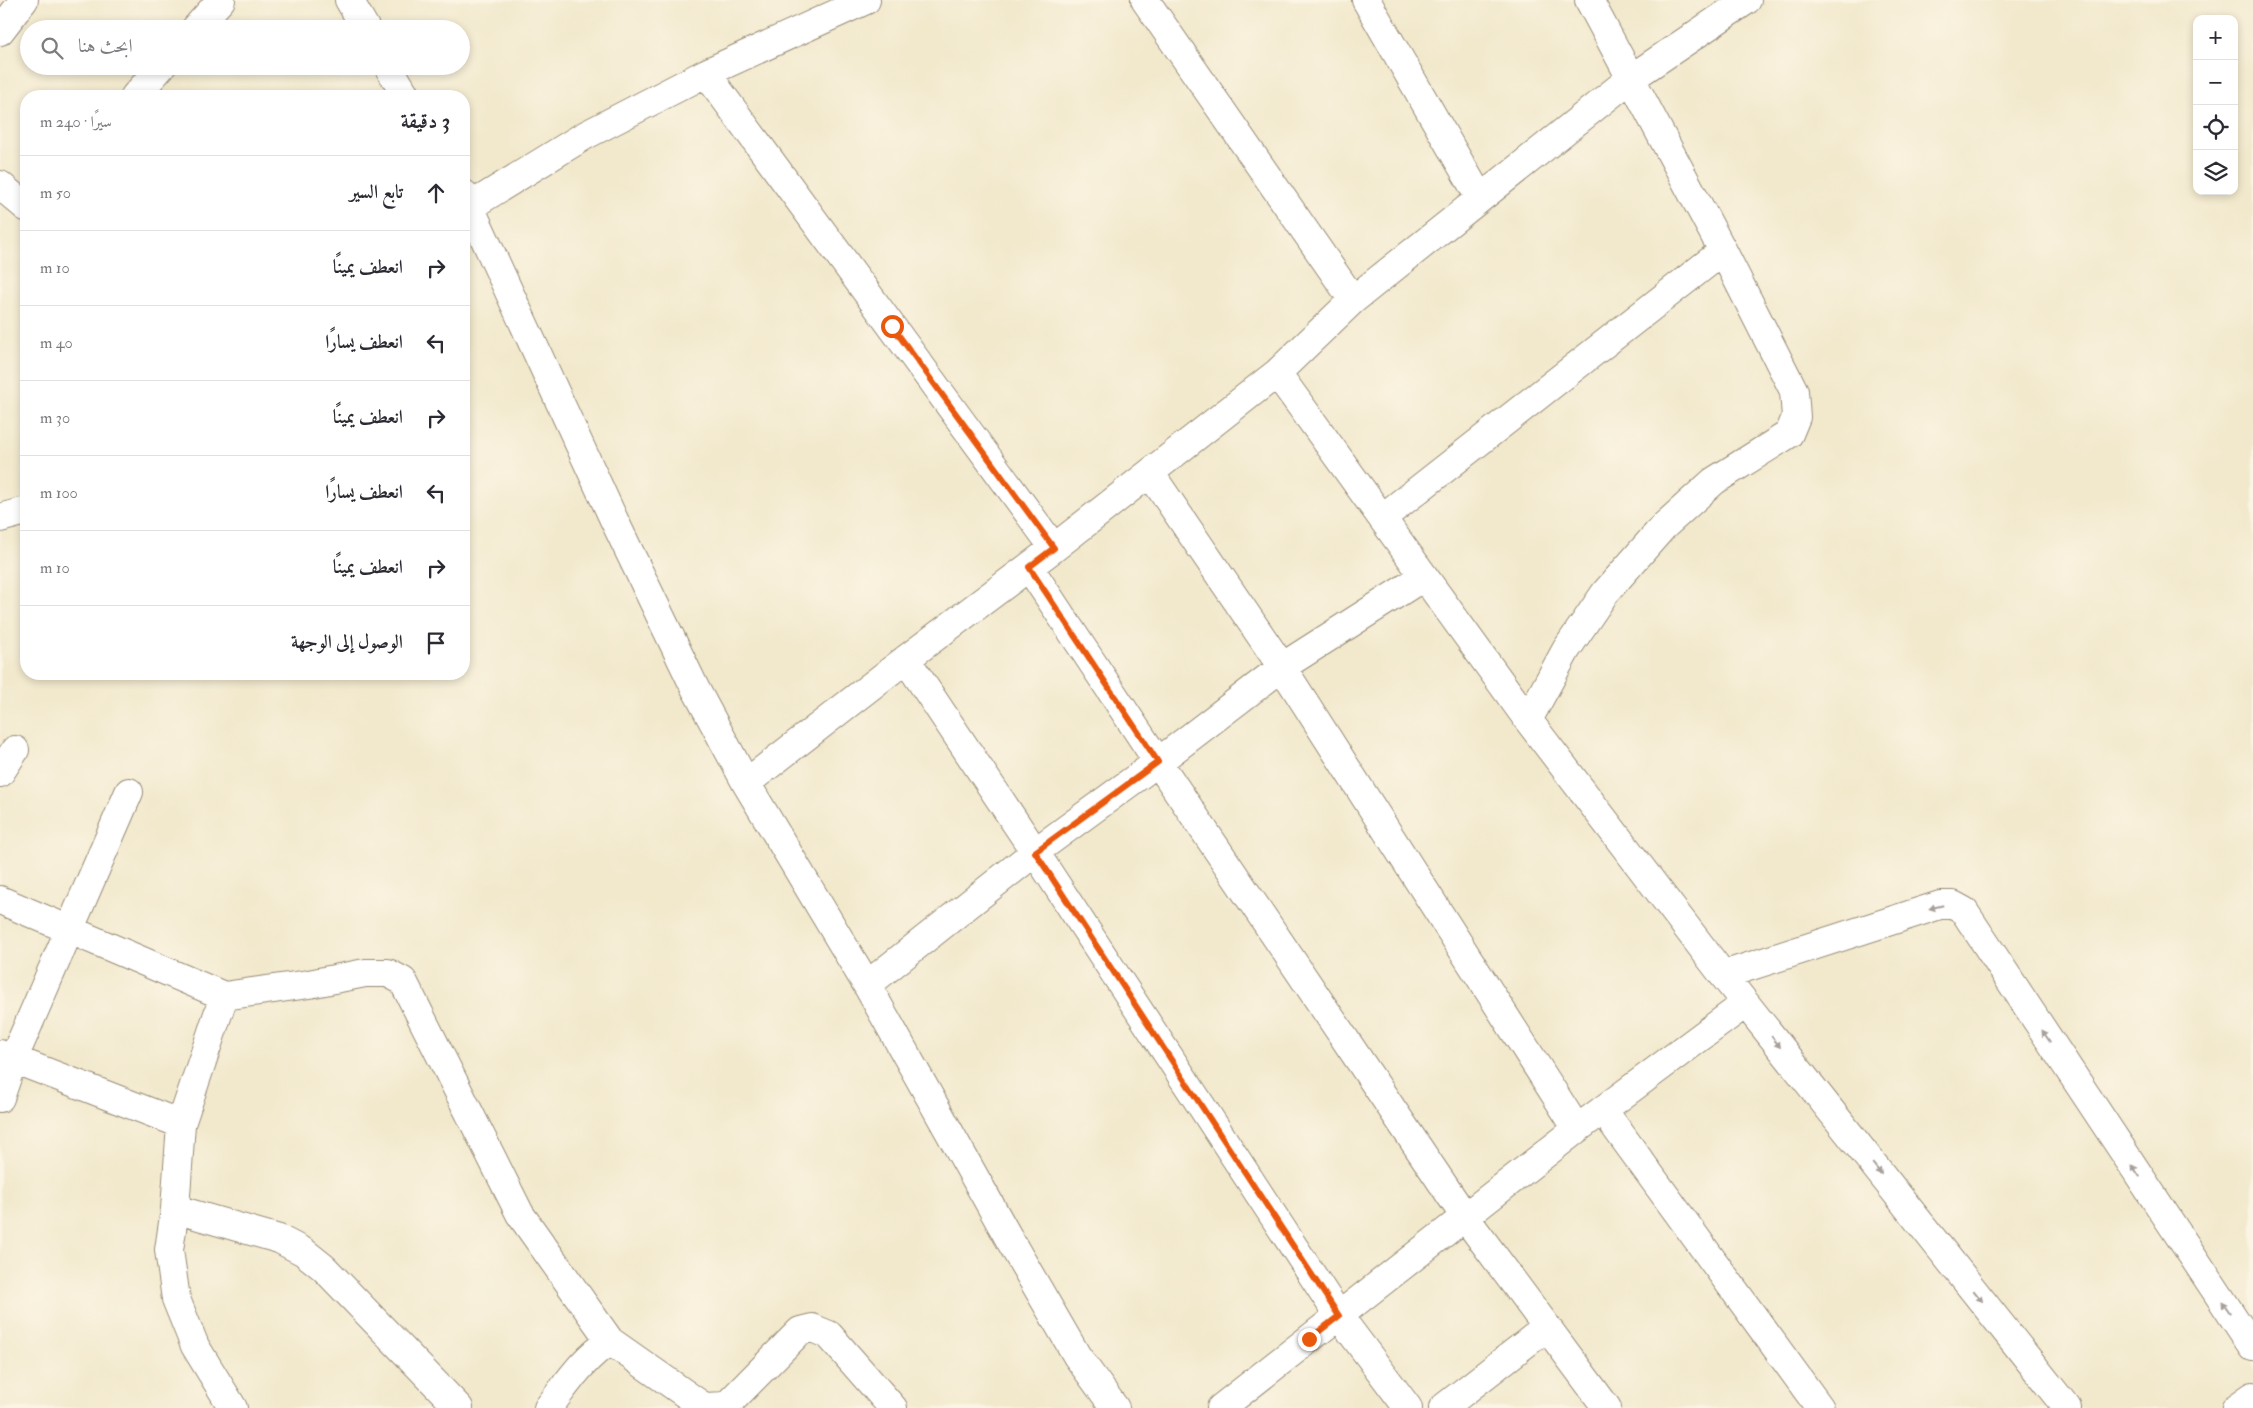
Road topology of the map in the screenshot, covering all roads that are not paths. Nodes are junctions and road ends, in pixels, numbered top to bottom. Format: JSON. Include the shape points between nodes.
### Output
{"nodes":[{"id":1,"x":24,"y":0,"type":"edge"},
{"id":2,"x":221,"y":0,"type":"edge"},
{"id":3,"x":350,"y":0,"type":"edge"},
{"id":4,"x":866,"y":0,"type":"edge"},
{"id":5,"x":1145,"y":0,"type":"edge"},
{"id":6,"x":1366,"y":0,"type":"edge"},
{"id":7,"x":1589,"y":0,"type":"edge"},
{"id":8,"x":1747,"y":0,"type":"edge"},
{"id":9,"x":203,"y":20,"type":"edge"},
{"id":10,"x":361,"y":20,"type":"edge"},
{"id":11,"x":0,"y":31,"type":"edge"},
{"id":12,"x":706,"y":73,"type":"junction"},
{"id":13,"x":154,"y":75,"type":"edge"},
{"id":14,"x":393,"y":75,"type":"edge"},
{"id":15,"x":1630,"y":79,"type":"junction"},
{"id":16,"x":140,"y":90,"type":"edge"},
{"id":17,"x":402,"y":90,"type":"edge"},
{"id":18,"x":0,"y":185,"type":"edge"},
{"id":19,"x":1480,"y":198,"type":"junction"},
{"id":20,"x":470,"y":201,"type":"edge"},
{"id":21,"x":20,"y":202,"type":"edge"},
{"id":22,"x":470,"y":212,"type":"edge"},
{"id":23,"x":1723,"y":251,"type":"junction"},
{"id":24,"x":1353,"y":300,"type":"junction"},
{"id":25,"x":1277,"y":373,"type":"junction"},
{"id":26,"x":1150,"y":473,"type":"junction"},
{"id":27,"x":20,"y":513,"type":"edge"},
{"id":28,"x":0,"y":518,"type":"edge"},
{"id":29,"x":1382,"y":518,"type":"junction"},
{"id":30,"x":1054,"y":548,"type":"junction"},
{"id":31,"x":1029,"y":567,"type":"junction"},
{"id":32,"x":1422,"y":577,"type":"junction"},
{"id":33,"x":906,"y":659,"type":"junction"},
{"id":34,"x":1282,"y":667,"type":"junction"},
{"id":35,"x":1528,"y":720,"type":"junction"},
{"id":36,"x":15,"y":750,"type":"dead end"},
{"id":37,"x":1158,"y":762,"type":"junction"},
{"id":38,"x":0,"y":773,"type":"edge"},
{"id":39,"x":746,"y":783,"type":"junction"},
{"id":40,"x":129,"y":792,"type":"dead end"},
{"id":41,"x":1035,"y":852,"type":"junction"},
{"id":42,"x":0,"y":900,"type":"edge"},
{"id":43,"x":70,"y":929,"type":"junction"},
{"id":44,"x":1723,"y":975,"type":"junction"},
{"id":45,"x":867,"y":985,"type":"junction"},
{"id":46,"x":224,"y":996,"type":"junction"},
{"id":47,"x":1745,"y":1004,"type":"junction"},
{"id":48,"x":7,"y":1057,"type":"edge"},
{"id":49,"x":0,"y":1098,"type":"edge"},
{"id":50,"x":1603,"y":1110,"type":"junction"},
{"id":51,"x":181,"y":1124,"type":"junction"},
{"id":52,"x":1577,"y":1129,"type":"junction"},
{"id":53,"x":175,"y":1209,"type":"junction"},
{"id":54,"x":1465,"y":1218,"type":"junction"},
{"id":55,"x":1339,"y":1316,"type":"junction"},
{"id":56,"x":1547,"y":1327,"type":"junction"},
{"id":57,"x":610,"y":1341,"type":"junction"},
{"id":58,"x":2253,"y":1347,"type":"edge"},
{"id":59,"x":2253,"y":1396,"type":"edge"},
{"id":60,"x":233,"y":1408,"type":"edge"},
{"id":61,"x":459,"y":1408,"type":"edge"},
{"id":62,"x":548,"y":1408,"type":"edge"},
{"id":63,"x":893,"y":1408,"type":"edge"},
{"id":64,"x":1115,"y":1408,"type":"edge"},
{"id":65,"x":1221,"y":1408,"type":"edge"},
{"id":66,"x":1408,"y":1408,"type":"edge"},
{"id":67,"x":1443,"y":1408,"type":"edge"},
{"id":68,"x":1607,"y":1408,"type":"edge"},
{"id":69,"x":1820,"y":1408,"type":"edge"},
{"id":70,"x":2067,"y":1408,"type":"edge"},
{"id":71,"x":2236,"y":1408,"type":"edge"}],
"edges":[{"from":1,"to":11,"type":"street"},
{"from":2,"to":9,"type":"street"},
{"from":3,"to":10,"type":"street"},
{"from":4,"to":12,"type":"street"},
{"from":5,"to":24,"type":"street"},
{"from":6,"to":19,"type":"street"},
{"from":7,"to":15,"type":"street"},
{"from":8,"to":15,"type":"street"},
{"from":12,"to":20,"type":"street","via":[[584,136]]},
{"from":12,"to":30,"type":"street"},
{"from":13,"to":16,"type":"street"},
{"from":14,"to":17,"type":"street"},
{"from":15,"to":19,"type":"street"},
{"from":15,"to":23,"type":"street"},
{"from":18,"to":21,"type":"street"},
{"from":19,"to":24,"type":"street"},
{"from":22,"to":39,"type":"street","via":[[695,688]]},
{"from":23,"to":29,"type":"street"},
{"from":23,"to":35,"type":"street","via":[[1794,391],[1796,418],[1789,434],[1714,481],[1662,526],[1604,593],[1566,650]]},
{"from":24,"to":25,"type":"street"},
{"from":25,"to":26,"type":"street"},
{"from":25,"to":29,"type":"street"},
{"from":26,"to":30,"type":"street"},
{"from":26,"to":34,"type":"street"},
{"from":27,"to":28,"type":"street"},
{"from":29,"to":32,"type":"street"},
{"from":30,"to":31,"type":"street"},
{"from":31,"to":33,"type":"street"},
{"from":31,"to":37,"type":"street"},
{"from":32,"to":34,"type":"street"},
{"from":32,"to":35,"type":"street"},
{"from":33,"to":39,"type":"street"},
{"from":33,"to":41,"type":"street"},
{"from":34,"to":37,"type":"street"},
{"from":34,"to":52,"type":"street"},
{"from":35,"to":44,"type":"street"},
{"from":36,"to":38,"type":"street"},
{"from":37,"to":41,"type":"street"},
{"from":37,"to":54,"type":"street"},
{"from":39,"to":45,"type":"street"},
{"from":40,"to":43,"type":"street"},
{"from":41,"to":45,"type":"street"},
{"from":41,"to":55,"type":"street"},
{"from":42,"to":43,"type":"street"},
{"from":43,"to":46,"type":"street"},
{"from":43,"to":48,"type":"street"},
{"from":44,"to":47,"type":"street"},
{"from":58,"to":44,"type":"street","one_way":true,"via":[[1964,911],[1953,904],[1940,904]]},
{"from":45,"to":64,"type":"street","via":[[1020,1259],[1077,1356]]},
{"from":46,"to":51,"type":"street"},
{"from":46,"to":57,"type":"street","via":[[365,973],[388,973],[403,981],[520,1214]]},
{"from":47,"to":50,"type":"street"},
{"from":47,"to":70,"type":"street","one_way":true},
{"from":48,"to":49,"type":"street"},
{"from":48,"to":51,"type":"street"},
{"from":50,"to":52,"type":"street"},
{"from":50,"to":69,"type":"street"},
{"from":51,"to":53,"type":"street"},
{"from":52,"to":54,"type":"street"},
{"from":53,"to":60,"type":"street","via":[[169,1250],[176,1299],[195,1346]]},
{"from":53,"to":61,"type":"street","via":[[280,1239],[304,1252],[324,1268]]},
{"from":54,"to":55,"type":"street"},
{"from":54,"to":56,"type":"street"},
{"from":55,"to":65,"type":"street"},
{"from":55,"to":66,"type":"street"},
{"from":56,"to":67,"type":"street"},
{"from":56,"to":68,"type":"street"},
{"from":57,"to":62,"type":"street","via":[[582,1364]]},
{"from":57,"to":63,"type":"street","via":[[704,1407],[726,1406],[800,1332],[812,1328],[828,1334]]},
{"from":59,"to":71,"type":"street"}]}
